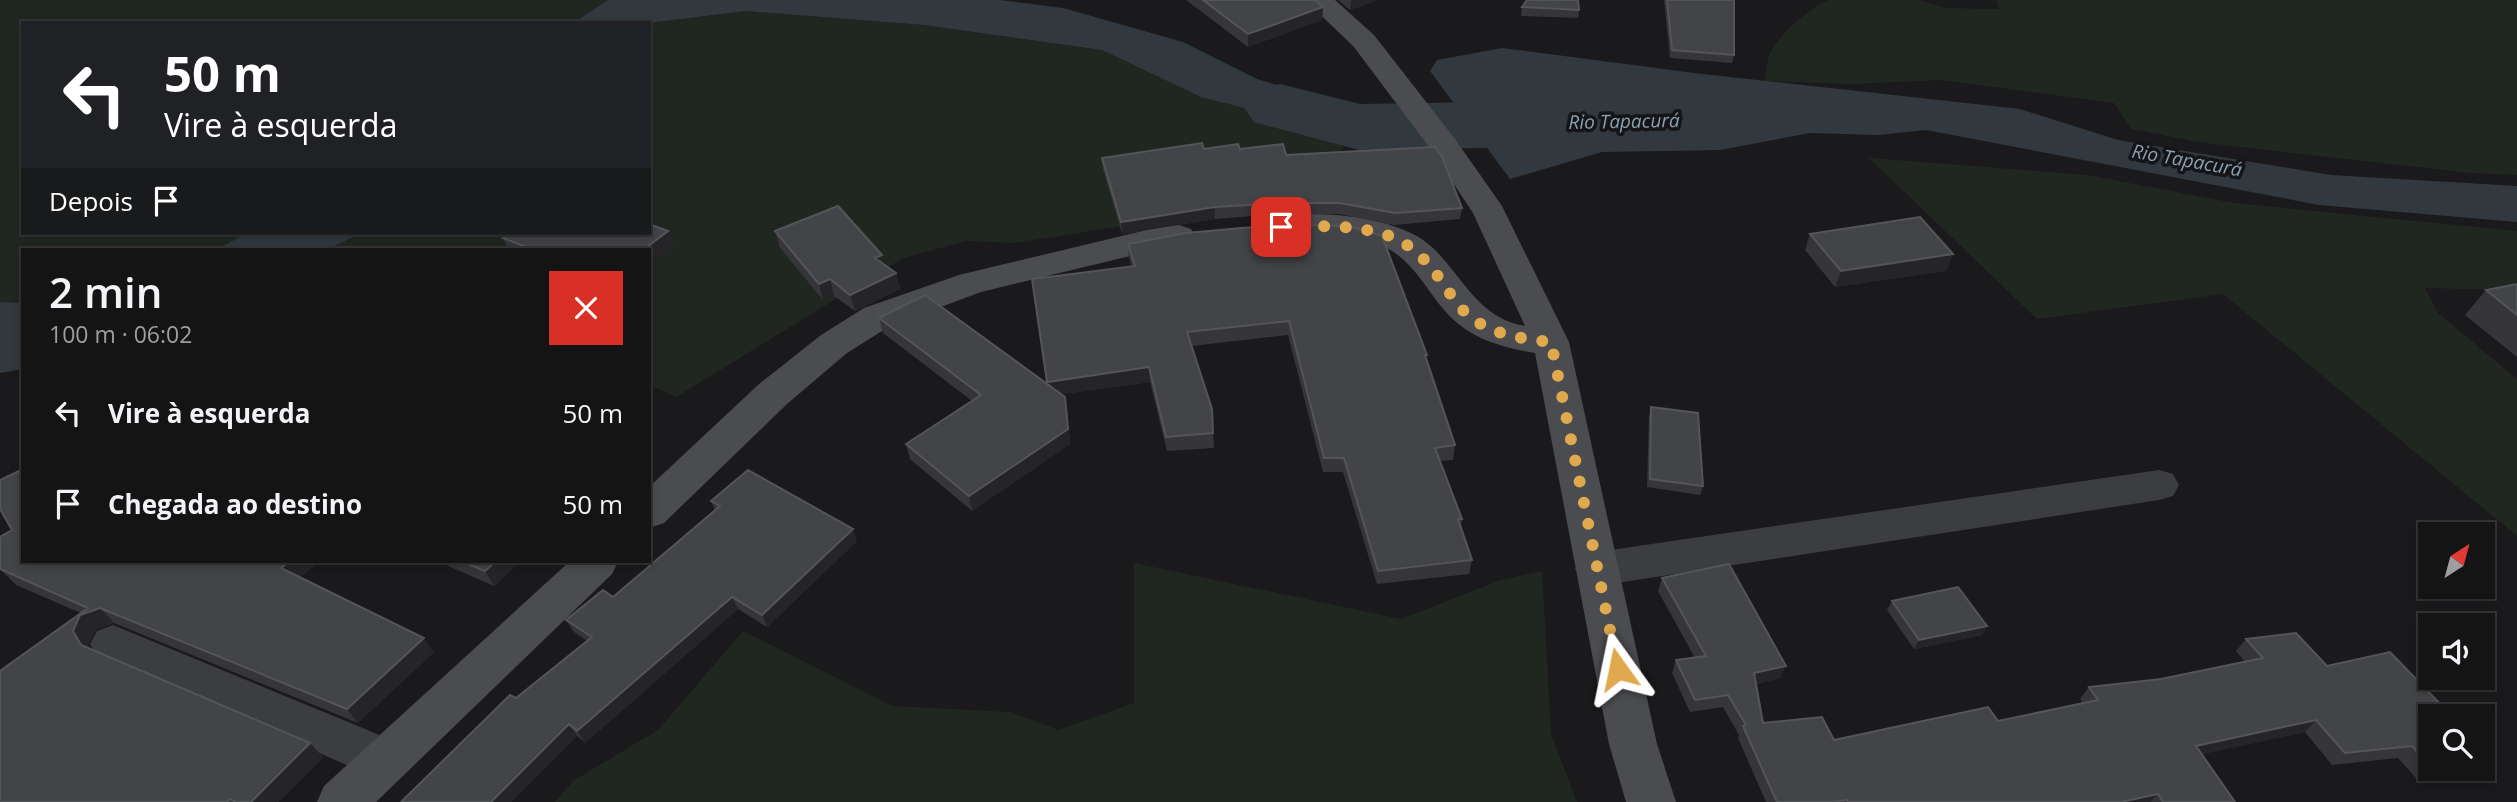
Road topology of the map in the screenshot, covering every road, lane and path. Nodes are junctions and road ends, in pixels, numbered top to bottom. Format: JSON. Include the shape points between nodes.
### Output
{"nodes":[{"id":1,"x":1319,"y":0,"type":"edge"},
{"id":2,"x":1245,"y":229,"type":"edge"},
{"id":3,"x":1206,"y":233,"type":"edge"},
{"id":4,"x":1551,"y":342,"type":"junction"},
{"id":5,"x":2159,"y":485,"type":"dead end"},
{"id":6,"x":651,"y":510,"type":"edge"},
{"id":7,"x":596,"y":563,"type":"edge"},
{"id":8,"x":1597,"y":569,"type":"junction"},
{"id":9,"x":113,"y":644,"type":"dead end"},
{"id":10,"x":387,"y":760,"type":"junction"},
{"id":11,"x":342,"y":802,"type":"edge"},
{"id":12,"x":1651,"y":802,"type":"edge"}],
"edges":[{"from":1,"to":4,"type":"street","via":[[1364,41],[1490,213]]},
{"from":2,"to":4,"type":"street","via":[[1328,225],[1406,244],[1480,324],[1500,335]]},
{"from":3,"to":6,"type":"street","via":[[1155,239],[971,283],[877,317],[834,344],[773,394]]},
{"from":4,"to":8,"type":"street"},
{"from":5,"to":8,"type":"street"},
{"from":7,"to":10,"type":"street"},
{"from":8,"to":12,"type":"street","via":[[1633,744]]},
{"from":9,"to":10,"type":"street"},
{"from":10,"to":11,"type":"street"}]}
